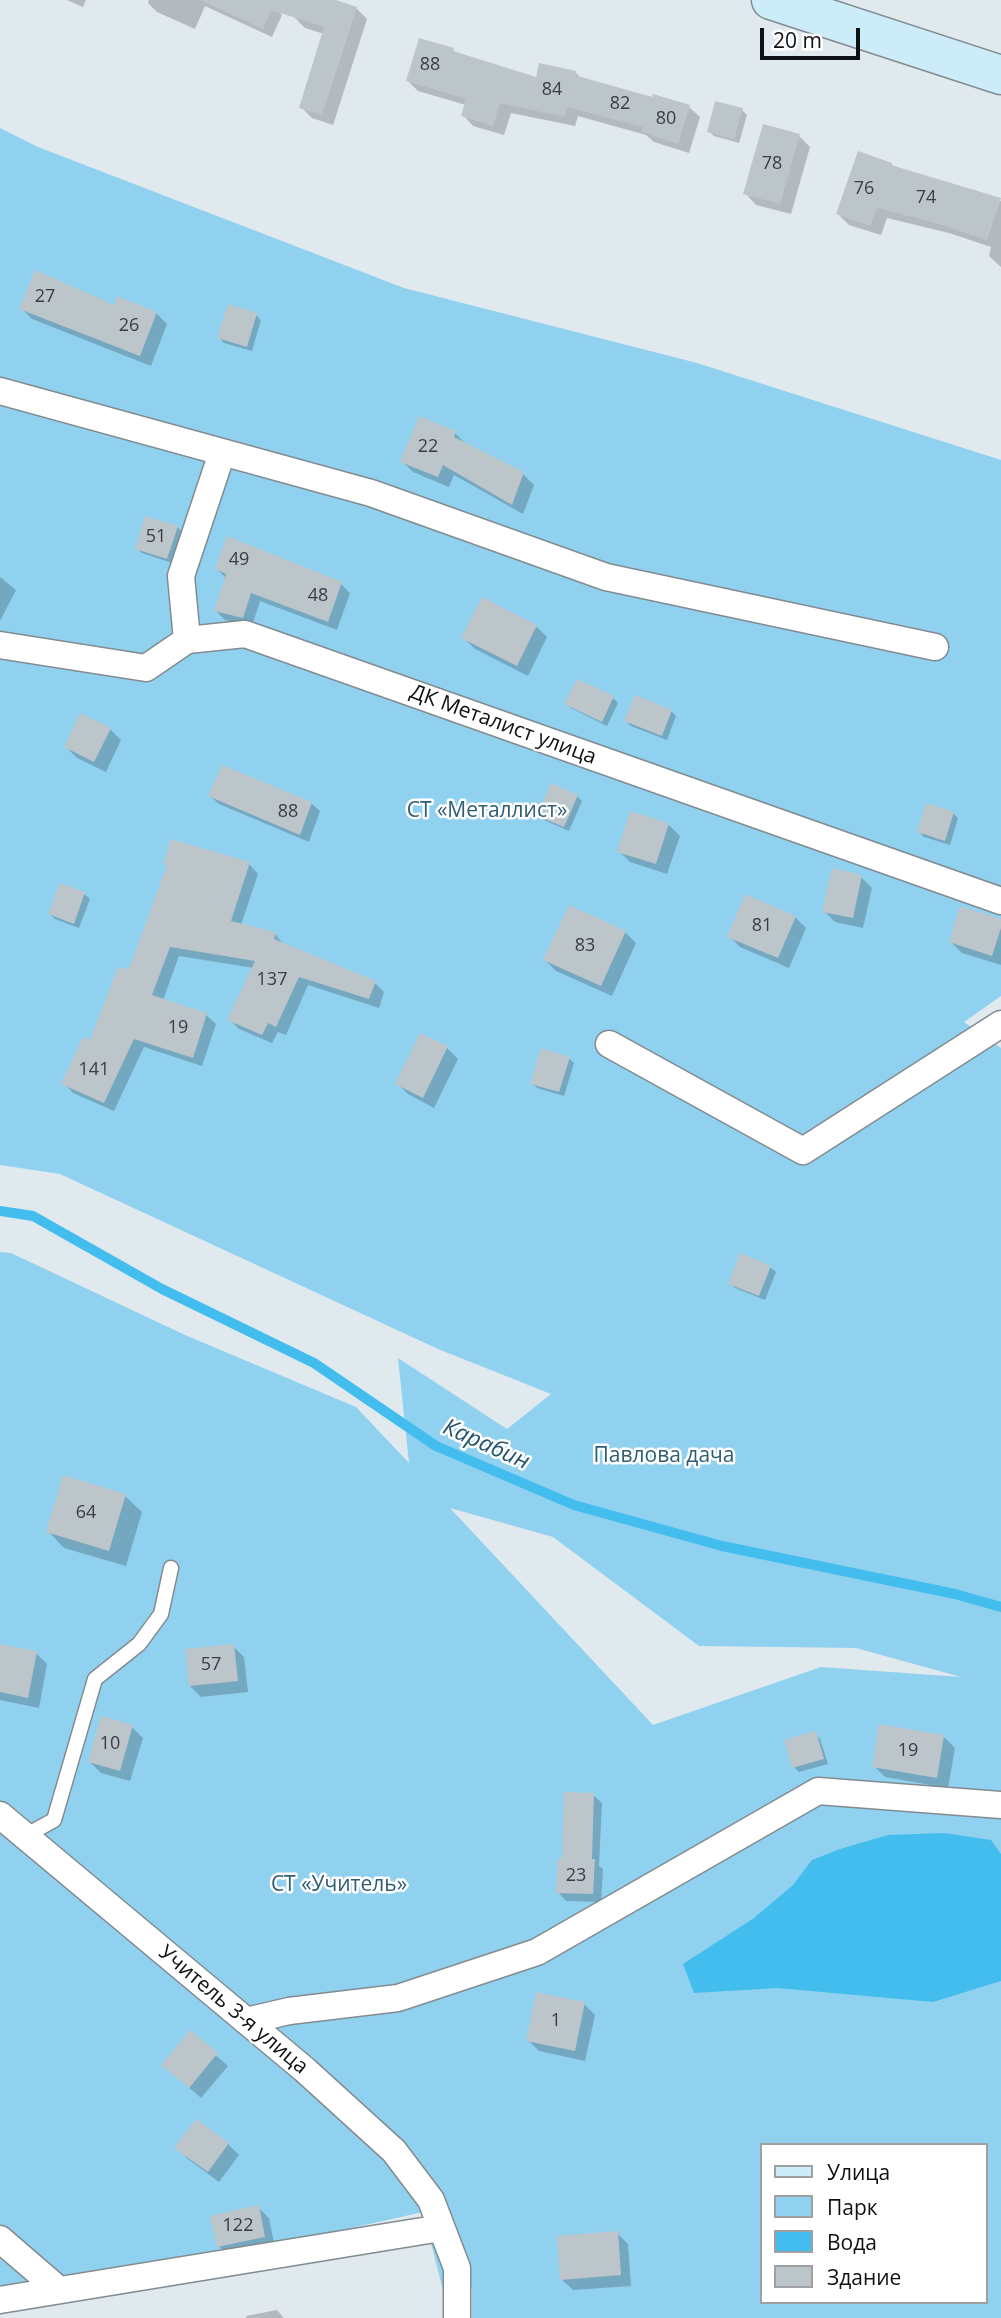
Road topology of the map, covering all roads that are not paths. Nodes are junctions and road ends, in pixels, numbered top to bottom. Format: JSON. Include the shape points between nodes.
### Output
{"nodes":[{"id":1,"x":771,"y":0,"type":"edge"},
{"id":2,"x":1001,"y":75,"type":"edge"},
{"id":3,"x":0,"y":391,"type":"edge"},
{"id":4,"x":222,"y":453,"type":"junction"},
{"id":5,"x":187,"y":640,"type":"junction"},
{"id":6,"x":0,"y":645,"type":"edge"},
{"id":7,"x":935,"y":647,"type":"dead end"},
{"id":8,"x":1001,"y":901,"type":"edge"},
{"id":9,"x":1001,"y":1024,"type":"edge"},
{"id":10,"x":609,"y":1044,"type":"dead end"},
{"id":11,"x":171,"y":1568,"type":"dead end"},
{"id":12,"x":1001,"y":1805,"type":"edge"},
{"id":13,"x":0,"y":1815,"type":"edge"},
{"id":14,"x":25,"y":1836,"type":"junction"},
{"id":15,"x":246,"y":2021,"type":"junction"},
{"id":16,"x":441,"y":2228,"type":"junction"},
{"id":17,"x":0,"y":2239,"type":"edge"},
{"id":18,"x":58,"y":2288,"type":"junction"},
{"id":19,"x":0,"y":2300,"type":"edge"},
{"id":20,"x":457,"y":2318,"type":"edge"}],
"edges":[{"from":1,"to":2,"type":"street"},
{"from":3,"to":4,"type":"street"},
{"from":4,"to":5,"type":"street","via":[[181,576]]},
{"from":4,"to":7,"type":"street","via":[[371,494],[606,577]]},
{"from":5,"to":6,"type":"street","name":"ДК Металист улица","via":[[146,668]]},
{"from":5,"to":8,"type":"street","name":"ДК Металист улица","via":[[244,634]]},
{"from":9,"to":10,"type":"street","via":[[803,1151]]},
{"from":11,"to":14,"type":"lane","via":[[161,1614],[139,1644],[95,1679],[54,1820]]},
{"from":12,"to":15,"type":"street","via":[[818,1791],[537,1952],[398,1998]]},
{"from":13,"to":14,"type":"street","name":"Учитель 3-я улица"},
{"from":14,"to":15,"type":"street","name":"Учитель 3-я улица"},
{"from":15,"to":16,"type":"street","name":"Учитель 3-я улица","via":[[394,2151],[431,2200]]},
{"from":16,"to":18,"type":"street"},
{"from":16,"to":20,"type":"street","name":"Учитель 3-я улица","via":[[457,2268]]},
{"from":17,"to":18,"type":"street"},
{"from":18,"to":19,"type":"street"}]}
